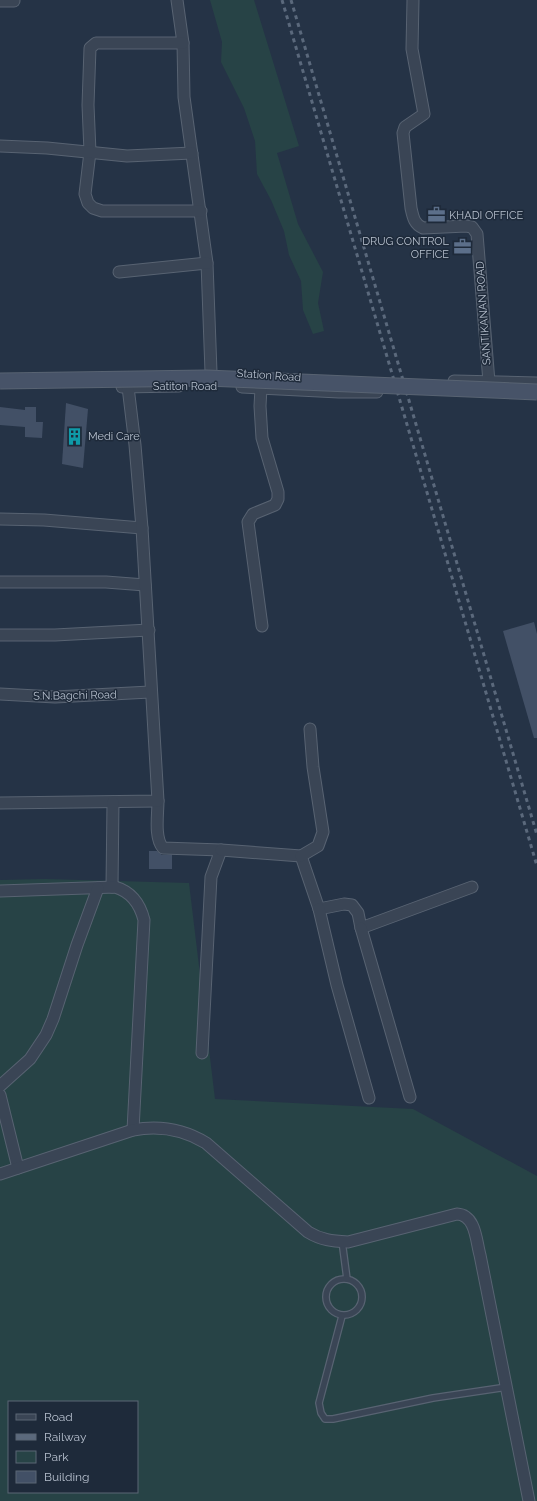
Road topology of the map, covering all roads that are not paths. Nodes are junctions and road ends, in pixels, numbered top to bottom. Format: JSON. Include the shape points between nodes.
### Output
{"nodes":[{"id":1,"x":177,"y":0,"type":"edge"},
{"id":2,"x":413,"y":0,"type":"edge"},
{"id":3,"x":0,"y":1,"type":"edge"},
{"id":4,"x":14,"y":1,"type":"edge"},
{"id":5,"x":183,"y":43,"type":"junction"},
{"id":6,"x":0,"y":146,"type":"edge"},
{"id":7,"x":90,"y":152,"type":"junction"},
{"id":8,"x":192,"y":153,"type":"junction"},
{"id":9,"x":201,"y":210,"type":"junction"},
{"id":10,"x":207,"y":264,"type":"junction"},
{"id":11,"x":119,"y":272,"type":"dead end"},
{"id":12,"x":211,"y":372,"type":"junction"},
{"id":13,"x":0,"y":374,"type":"edge"},
{"id":14,"x":0,"y":381,"type":"edge"},
{"id":15,"x":488,"y":382,"type":"junction"},
{"id":16,"x":537,"y":383,"type":"edge"},
{"id":17,"x":128,"y":387,"type":"junction"},
{"id":18,"x":0,"y":388,"type":"edge"},
{"id":19,"x":261,"y":388,"type":"junction"},
{"id":20,"x":537,"y":392,"type":"edge"},
{"id":21,"x":537,"y":398,"type":"edge"},
{"id":22,"x":0,"y":519,"type":"edge"},
{"id":23,"x":142,"y":528,"type":"junction"},
{"id":24,"x":0,"y":582,"type":"edge"},
{"id":25,"x":146,"y":585,"type":"junction"},
{"id":26,"x":262,"y":626,"type":"dead end"},
{"id":27,"x":149,"y":630,"type":"junction"},
{"id":28,"x":0,"y":635,"type":"edge"},
{"id":29,"x":150,"y":692,"type":"junction"},
{"id":30,"x":0,"y":694,"type":"edge"},
{"id":31,"x":310,"y":729,"type":"dead end"},
{"id":32,"x":158,"y":801,"type":"junction"},
{"id":33,"x":114,"y":802,"type":"junction"},
{"id":34,"x":0,"y":803,"type":"edge"},
{"id":35,"x":221,"y":850,"type":"junction"},
{"id":36,"x":301,"y":856,"type":"junction"},
{"id":37,"x":112,"y":887,"type":"junction"},
{"id":38,"x":472,"y":887,"type":"dead end"},
{"id":39,"x":98,"y":888,"type":"junction"},
{"id":40,"x":0,"y":890,"type":"edge"},
{"id":41,"x":320,"y":909,"type":"junction"},
{"id":42,"x":361,"y":928,"type":"junction"},
{"id":43,"x":202,"y":1053,"type":"dead end"},
{"id":44,"x":0,"y":1086,"type":"edge"},
{"id":45,"x":0,"y":1095,"type":"edge"},
{"id":46,"x":410,"y":1096,"type":"dead end"},
{"id":47,"x":368,"y":1098,"type":"dead end"},
{"id":48,"x":134,"y":1130,"type":"junction"},
{"id":49,"x":18,"y":1168,"type":"junction"},
{"id":50,"x":0,"y":1174,"type":"edge"},
{"id":51,"x":342,"y":1242,"type":"junction"},
{"id":52,"x":347,"y":1279,"type":"junction"},
{"id":53,"x":342,"y":1316,"type":"junction"},
{"id":54,"x":507,"y":1387,"type":"junction"},
{"id":55,"x":529,"y":1501,"type":"edge"}],
"edges":[{"from":1,"to":5,"type":"street"},
{"from":2,"to":15,"type":"street","name":"SANTIKANAN ROAD","via":[[412,49],[424,114],[405,127],[403,133],[411,208],[414,220],[423,228],[466,226],[475,229]]},
{"from":3,"to":4,"type":"street"},
{"from":5,"to":7,"type":"street","via":[[92,45],[89,54]]},
{"from":5,"to":8,"type":"street","via":[[184,97]]},
{"from":6,"to":7,"type":"street"},
{"from":7,"to":8,"type":"street","via":[[128,156]]},
{"from":7,"to":9,"type":"street","via":[[86,194],[92,208],[102,211]]},
{"from":8,"to":9,"type":"street"},
{"from":9,"to":10,"type":"street"},
{"from":10,"to":11,"type":"street"},
{"from":10,"to":12,"type":"street"},
{"from":12,"to":13,"type":"street","name":"Station Road"},
{"from":12,"to":15,"type":"street","name":"Station Road","via":[[340,380]]},
{"from":14,"to":20,"type":"street","name":"Station Road","bridge":true,"via":[[206,378]]},
{"from":15,"to":16,"type":"street","name":"Station Road"},
{"from":17,"to":18,"type":"street","name":"Satiton Road","via":[[52,385]]},
{"from":17,"to":19,"type":"street","name":"Satiton Road","via":[[206,385]]},
{"from":17,"to":23,"type":"street"},
{"from":19,"to":21,"type":"street","name":"Satiton Road"},
{"from":19,"to":26,"type":"street","via":[[262,438],[278,492],[275,505],[253,514],[248,522]]},
{"from":22,"to":23,"type":"street"},
{"from":23,"to":25,"type":"street"},
{"from":24,"to":25,"type":"street","via":[[106,582]]},
{"from":25,"to":27,"type":"street"},
{"from":27,"to":28,"type":"street"},
{"from":27,"to":29,"type":"street"},
{"from":29,"to":30,"type":"street","name":"S.N.Bagchi Road","via":[[55,697]]},
{"from":29,"to":32,"type":"street"},
{"from":31,"to":36,"type":"street","via":[[312,767],[323,832],[318,846]]},
{"from":32,"to":33,"type":"street"},
{"from":32,"to":35,"type":"street","via":[[158,835],[164,848]]},
{"from":33,"to":34,"type":"street"},
{"from":33,"to":37,"type":"street"},
{"from":35,"to":36,"type":"street"},
{"from":35,"to":43,"type":"street","via":[[211,877]]},
{"from":36,"to":41,"type":"street"},
{"from":37,"to":39,"type":"street"},
{"from":37,"to":48,"type":"street","via":[[124,889],[131,894],[142,910],[144,920]]},
{"from":38,"to":42,"type":"street"},
{"from":39,"to":40,"type":"street"},
{"from":39,"to":44,"type":"street","via":[[54,1019],[30,1059]]},
{"from":41,"to":42,"type":"street","via":[[352,905],[358,913]]},
{"from":41,"to":47,"type":"street","via":[[337,985]]},
{"from":42,"to":46,"type":"street"},
{"from":45,"to":49,"type":"street"},
{"from":48,"to":49,"type":"street"},
{"from":48,"to":51,"type":"street","via":[[164,1128],[194,1136],[206,1143],[308,1232],[318,1238]]},
{"from":49,"to":50,"type":"street"},
{"from":51,"to":52,"type":"lane"},
{"from":51,"to":54,"type":"street","via":[[457,1214],[468,1218],[473,1226],[480,1255]]},
{"from":52,"to":53,"type":"lane","via":[[357,1284],[362,1300],[358,1310]]},
{"from":52,"to":53,"type":"lane","via":[[333,1283],[326,1295],[330,1309]]},
{"from":53,"to":54,"type":"lane","via":[[319,1403],[325,1418],[333,1419],[433,1398]]},
{"from":54,"to":55,"type":"street"}]}
